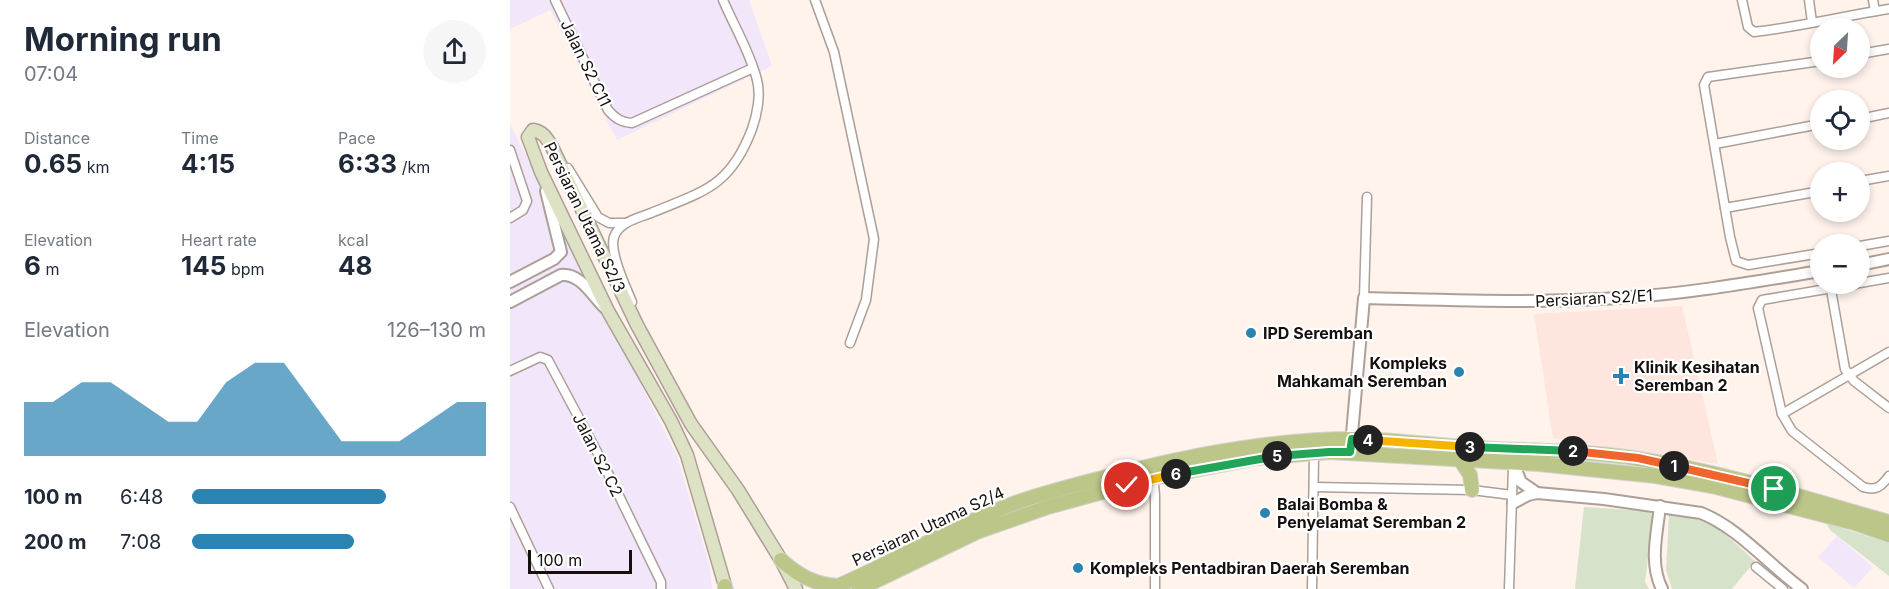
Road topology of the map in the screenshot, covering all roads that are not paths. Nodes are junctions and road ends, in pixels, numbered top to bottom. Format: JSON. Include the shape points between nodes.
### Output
{"nodes":[{"id":1,"x":555,"y":0,"type":"edge"},
{"id":2,"x":723,"y":0,"type":"edge"},
{"id":3,"x":815,"y":0,"type":"edge"},
{"id":4,"x":1742,"y":0,"type":"edge"},
{"id":5,"x":1809,"y":0,"type":"edge"},
{"id":6,"x":1873,"y":0,"type":"edge"},
{"id":7,"x":1889,"y":9,"type":"edge"},
{"id":8,"x":1875,"y":11,"type":"junction"},
{"id":9,"x":1811,"y":18,"type":"edge"},
{"id":10,"x":1835,"y":18,"type":"edge"},
{"id":11,"x":1810,"y":22,"type":"edge"},
{"id":12,"x":1889,"y":49,"type":"edge"},
{"id":13,"x":1870,"y":52,"type":"edge"},
{"id":14,"x":1810,"y":63,"type":"edge"},
{"id":15,"x":753,"y":68,"type":"junction"},
{"id":16,"x":1889,"y":113,"type":"edge"},
{"id":17,"x":1870,"y":116,"type":"edge"},
{"id":18,"x":1810,"y":126,"type":"edge"},
{"id":19,"x":1715,"y":144,"type":"junction"},
{"id":20,"x":552,"y":147,"type":"junction"},
{"id":21,"x":510,"y":150,"type":"edge"},
{"id":22,"x":541,"y":172,"type":"junction"},
{"id":23,"x":1889,"y":176,"type":"edge"},
{"id":24,"x":1870,"y":179,"type":"edge"},
{"id":25,"x":1810,"y":192,"type":"edge"},
{"id":26,"x":1367,"y":197,"type":"dead end"},
{"id":27,"x":1725,"y":208,"type":"junction"},
{"id":28,"x":510,"y":218,"type":"edge"},
{"id":29,"x":625,"y":223,"type":"junction"},
{"id":30,"x":1889,"y":242,"type":"edge"},
{"id":31,"x":1870,"y":245,"type":"edge"},
{"id":32,"x":1810,"y":255,"type":"edge"},
{"id":33,"x":1889,"y":259,"type":"edge"},
{"id":34,"x":1870,"y":263,"type":"edge"},
{"id":35,"x":1810,"y":273,"type":"edge"},
{"id":36,"x":1889,"y":278,"type":"edge"},
{"id":37,"x":1870,"y":281,"type":"edge"},
{"id":38,"x":510,"y":282,"type":"edge"},
{"id":39,"x":1810,"y":289,"type":"edge"},
{"id":40,"x":1832,"y":294,"type":"edge"},
{"id":41,"x":1364,"y":298,"type":"junction"},
{"id":42,"x":510,"y":302,"type":"edge"},
{"id":43,"x":608,"y":311,"type":"junction"},
{"id":44,"x":637,"y":325,"type":"junction"},
{"id":45,"x":850,"y":343,"type":"dead end"},
{"id":46,"x":1889,"y":352,"type":"edge"},
{"id":47,"x":510,"y":371,"type":"edge"},
{"id":48,"x":1850,"y":376,"type":"junction"},
{"id":49,"x":1889,"y":408,"type":"edge"},
{"id":50,"x":1782,"y":414,"type":"junction"},
{"id":51,"x":1351,"y":446,"type":"junction"},
{"id":52,"x":1497,"y":449,"type":"junction"},
{"id":53,"x":1257,"y":452,"type":"junction"},
{"id":54,"x":1314,"y":453,"type":"junction"},
{"id":55,"x":1461,"y":461,"type":"junction"},
{"id":56,"x":1513,"y":463,"type":"junction"},
{"id":57,"x":1153,"y":472,"type":"junction"},
{"id":58,"x":1889,"y":476,"type":"edge"},
{"id":59,"x":1314,"y":487,"type":"junction"},
{"id":60,"x":1472,"y":490,"type":"junction"},
{"id":61,"x":1537,"y":493,"type":"junction"},
{"id":62,"x":1512,"y":499,"type":"junction"},
{"id":63,"x":1660,"y":506,"type":"junction"},
{"id":64,"x":510,"y":507,"type":"edge"},
{"id":65,"x":1889,"y":522,"type":"edge"},
{"id":66,"x":1889,"y":535,"type":"edge"},
{"id":67,"x":781,"y":560,"type":"junction"},
{"id":68,"x":1756,"y":567,"type":"dead end"},
{"id":69,"x":835,"y":587,"type":"edge"},
{"id":70,"x":1795,"y":587,"type":"edge"},
{"id":71,"x":726,"y":588,"type":"edge"},
{"id":72,"x":549,"y":589,"type":"edge"},
{"id":73,"x":661,"y":589,"type":"edge"},
{"id":74,"x":796,"y":589,"type":"edge"},
{"id":75,"x":859,"y":589,"type":"edge"},
{"id":76,"x":1155,"y":589,"type":"edge"},
{"id":77,"x":1312,"y":589,"type":"edge"},
{"id":78,"x":1509,"y":589,"type":"edge"},
{"id":79,"x":1662,"y":589,"type":"edge"},
{"id":80,"x":1783,"y":589,"type":"edge"}],
"edges":[{"from":1,"to":15,"type":"street","name":"Jalan S2 C11","via":[[608,110],[623,122],[633,123]]},
{"from":2,"to":15,"type":"street"},
{"from":3,"to":45,"type":"street","via":[[834,52],[874,239],[866,300]]},
{"from":4,"to":11,"type":"street","via":[[1748,27],[1754,32]]},
{"from":5,"to":9,"type":"street"},
{"from":6,"to":8,"type":"street"},
{"from":7,"to":8,"type":"street"},
{"from":8,"to":10,"type":"street"},
{"from":12,"to":13,"type":"street"},
{"from":14,"to":19,"type":"street","via":[[1708,77],[1705,80]]},
{"from":15,"to":29,"type":"street","via":[[758,83],[755,122],[730,171],[702,192]]},
{"from":16,"to":17,"type":"street"},
{"from":18,"to":19,"type":"street"},
{"from":19,"to":27,"type":"street"},
{"from":20,"to":22,"type":"main road","name":"Persiaran Utama S2/3","via":[[540,131],[533,130],[528,137]]},
{"from":20,"to":29,"type":"street","via":[[597,217],[609,223]]},
{"from":20,"to":44,"type":"main road","name":"Persiaran Utama S2/3"},
{"from":21,"to":28,"type":"street","via":[[527,201],[520,214]]},
{"from":22,"to":38,"type":"street","via":[[561,252],[554,260]]},
{"from":22,"to":43,"type":"main road","name":"Persiaran Utama S2/3"},
{"from":23,"to":24,"type":"street"},
{"from":25,"to":27,"type":"street"},
{"from":26,"to":41,"type":"street"},
{"from":27,"to":32,"type":"street","via":[[1736,261],[1748,265]]},
{"from":29,"to":44,"type":"street","via":[[616,233],[614,249]]},
{"from":30,"to":31,"type":"street"},
{"from":33,"to":34,"type":"street"},
{"from":35,"to":41,"type":"street","name":"Persiaran S2/E1","via":[[1685,292],[1554,302]]},
{"from":36,"to":37,"type":"street"},
{"from":39,"to":50,"type":"street","via":[[1759,303]]},
{"from":40,"to":48,"type":"street","via":[[1843,363]]},
{"from":41,"to":51,"type":"street"},
{"from":42,"to":43,"type":"street","via":[[569,274]]},
{"from":43,"to":71,"type":"main road","name":"Persiaran Utama S2/3","via":[[687,455]]},
{"from":44,"to":67,"type":"main road","name":"Persiaran Utama S2/3","via":[[691,424]]},
{"from":46,"to":48,"type":"street"},
{"from":47,"to":73,"type":"street","name":"Jalan S2 C2","via":[[540,357],[548,360],[604,465]]},
{"from":48,"to":49,"type":"street"},
{"from":48,"to":50,"type":"street"},
{"from":50,"to":58,"type":"street","via":[[1792,431],[1863,487],[1881,487]]},
{"from":51,"to":52,"type":"main road","name":"Persiaran Utama S2/4"},
{"from":51,"to":53,"type":"main road","name":"Persiaran Utama S2/4"},
{"from":51,"to":54,"type":"main road","name":"Persiaran Utama S2/4"},
{"from":51,"to":55,"type":"main road","name":"Persiaran Utama S2/4"},
{"from":52,"to":56,"type":"main road"},
{"from":52,"to":65,"type":"main road","name":"Persiaran Utama S2/4","via":[[1566,450],[1638,458],[1774,489]]},
{"from":53,"to":54,"type":"main road","name":"Persiaran Utama S2/4"},
{"from":53,"to":57,"type":"main road","name":"Persiaran Utama S2/4"},
{"from":54,"to":59,"type":"street"},
{"from":55,"to":56,"type":"main road","name":"Persiaran Utama S2/4"},
{"from":55,"to":60,"type":"main road","via":[[1470,475]]},
{"from":56,"to":61,"type":"street","via":[[1521,482]]},
{"from":56,"to":62,"type":"street"},
{"from":56,"to":66,"type":"main road","name":"Persiaran Utama S2/4","via":[[1655,476],[1712,486]]},
{"from":57,"to":69,"type":"main road","name":"Persiaran Utama S2/4","via":[[1061,489],[1016,503]]},
{"from":57,"to":75,"type":"main road","name":"Persiaran Utama S2/4","via":[[987,529]]},
{"from":57,"to":76,"type":"street"},
{"from":59,"to":60,"type":"street"},
{"from":59,"to":77,"type":"street"},
{"from":60,"to":62,"type":"street"},
{"from":61,"to":62,"type":"street"},
{"from":61,"to":63,"type":"street"},
{"from":62,"to":78,"type":"street"},
{"from":63,"to":70,"type":"street","via":[[1713,518]]},
{"from":63,"to":79,"type":"street","via":[[1654,565]]},
{"from":64,"to":72,"type":"street"},
{"from":67,"to":69,"type":"main road","via":[[808,580]]},
{"from":67,"to":74,"type":"main road","name":"Persiaran Utama S2/3"},
{"from":68,"to":80,"type":"street"}]}
